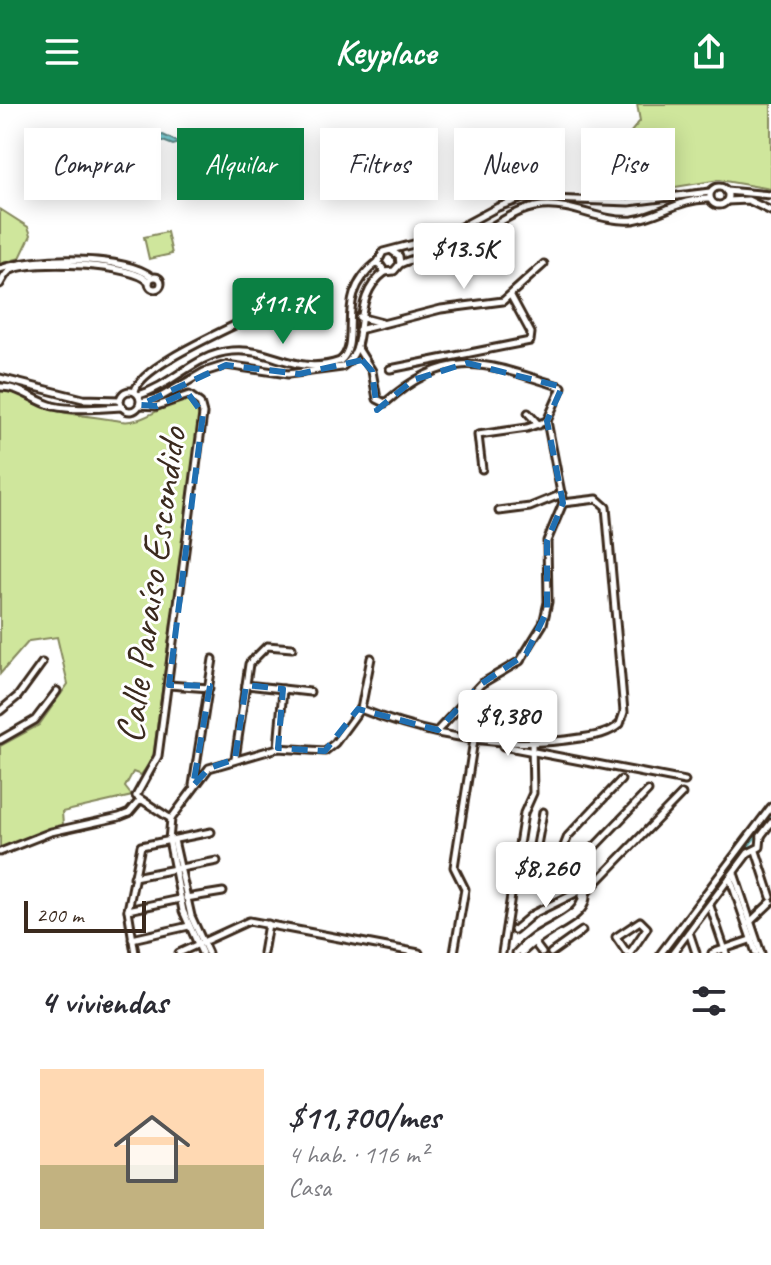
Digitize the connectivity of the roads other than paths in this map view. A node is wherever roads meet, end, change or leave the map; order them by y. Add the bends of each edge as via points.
1 (726, 191) junction
2 (710, 195) junction
3 (771, 195) edge
4 (727, 201) junction
5 (771, 211) edge
6 (392, 251) junction
7 (378, 262) junction
8 (400, 264) junction
9 (544, 264) dead end
10 (0, 269) edge
11 (385, 272) junction
12 (0, 284) edge
13 (511, 296) junction
14 (359, 317) junction
15 (247, 319) dead end
16 (387, 324) junction
17 (359, 330) junction
18 (357, 347) junction
19 (346, 364) junction
20 (369, 365) junction
21 (390, 369) dead end
22 (0, 378) edge
23 (0, 387) edge
24 (138, 398) junction
25 (120, 400) junction
26 (123, 407) junction
27 (528, 413) dead end
28 (547, 421) junction
29 (539, 425) junction
30 (482, 469) dead end
31 (562, 494) junction
32 (563, 503) junction
33 (499, 511) dead end
34 (292, 648) dead end
35 (371, 658) dead end
36 (213, 659) dead end
37 (42, 663) dead end
38 (169, 685) junction
39 (246, 685) junction
40 (209, 688) junction
41 (283, 689) junction
42 (57, 691) dead end
43 (310, 692) dead end
44 (361, 709) junction
45 (0, 711) edge
46 (438, 730) junction
47 (0, 740) edge
48 (474, 740) junction
49 (532, 743) junction
50 (494, 744) junction
51 (278, 748) junction
52 (532, 753) junction
53 (235, 759) junction
54 (621, 780) dead end
55 (685, 781) dead end
56 (193, 786) junction
57 (648, 791) dead end
58 (682, 794) dead end
59 (140, 800) junction
60 (771, 807) edge
61 (543, 812) dead end
62 (171, 819) junction
63 (771, 823) edge
64 (211, 832) dead end
65 (757, 833) junction
66 (171, 838) junction
67 (536, 849) junction
68 (744, 850) junction
69 (756, 851) junction
70 (0, 852) edge
71 (558, 852) junction
72 (217, 861) dead end
73 (534, 862) dead end
74 (563, 863) junction
75 (574, 868) junction
76 (177, 869) junction
77 (732, 875) junction
78 (134, 877) junction
79 (521, 888) dead end
80 (584, 891) junction
81 (223, 892) dead end
82 (183, 899) junction
83 (770, 903) edge
84 (710, 905) junction
85 (128, 910) junction
86 (749, 923) junction
87 (268, 924) junction
88 (189, 926) junction
89 (548, 928) junction
90 (514, 930) dead end
91 (582, 931) dead end
92 (689, 932) junction
93 (753, 938) junction
94 (132, 939) junction
95 (533, 941) junction
96 (200, 942) junction
97 (375, 944) junction
98 (725, 951) edge
99 (135, 953) edge
100 (179, 953) edge
101 (205, 953) edge
102 (263, 953) edge
103 (375, 953) edge
104 (419, 953) edge
105 (454, 953) edge
106 (502, 953) edge
107 (516, 953) edge
108 (522, 953) edge
109 (542, 953) edge
110 (551, 953) edge
111 (628, 953) edge
112 (661, 953) edge
113 (673, 953) edge
114 (696, 953) edge
115 (712, 953) edge
116 (759, 953) edge

1 - 2 street via 718,187
1 - 3 street
1 - 4 street
2 - 4 street via 719,206
2 - 6 street via 611,202 523,198 444,236
2 - 8 street via 618,221 541,206 511,216 454,248
4 - 5 street via 748,200
6 - 7 street via 383,252
6 - 8 street
7 - 11 street
7 - 24 street via 353,295 350,347 340,361 302,366 252,352 220,353
8 - 11 street
9 - 13 street
10 - 12 street via 27,261 69,259 128,265 151,279 128,269 66,263 14,268
11 - 14 street via 371,286
13 - 16 street via 499,303 441,309
13 - 21 street via 532,336 528,343
14 - 16 street
14 - 17 street
15 - 24 street, Calle Paraíso Escondido via 157,365 137,382
16 - 17 street
17 - 18 street
18 - 19 street
18 - 20 street
19 - 20 street via 362,360
19 - 24 street via 288,374 226,365 159,398
20 - 28 street via 375,395 385,403 413,380 467,363 562,387
22 - 25 street via 83,399
23 - 26 street via 62,408
24 - 25 street via 125,392
24 - 26 street via 132,411
24 - 38 street, Calle Paraíso Escondido via 157,406 189,395 199,401 203,414
25 - 26 street
27 - 29 street
28 - 29 street
28 - 31 street
29 - 30 street via 478,435
31 - 32 street
31 - 33 street via 530,507
32 - 46 street via 547,541 548,602 536,636 520,661 481,684
32 - 49 street via 603,501 624,712 618,727 587,737
34 - 39 street via 267,646 259,651 249,664
35 - 44 street
36 - 40 street
37 - 45 street
38 - 40 street
38 - 59 street, Calle Paraíso Escondido via 158,756 136,795
39 - 41 street
39 - 53 street
40 - 56 street
41 - 43 street
41 - 51 street
42 - 47 street via 35,720
44 - 46 street
44 - 51 street via 325,751
46 - 48 street
48 - 50 street
48 - 105 street via 454,867 465,889
49 - 50 street
49 - 52 street
50 - 52 street
51 - 53 street
52 - 55 street
52 - 106 street via 533,793 524,813
53 - 56 street via 209,768
54 - 71 street
56 - 62 street
57 - 75 street
58 - 80 street
59 - 62 street, Calle Paraíso Escondido
59 - 70 street via 119,817 51,832
60 - 65 street
61 - 67 street
62 - 66 street
63 - 65 street
64 - 66 street
65 - 68 street
65 - 69 street via 761,844
66 - 76 street
66 - 78 street via 141,846
67 - 71 street
67 - 73 street
68 - 69 street
68 - 77 street
68 - 112 street
69 - 83 street
71 - 74 street
71 - 74 street via 553,859
72 - 76 street
74 - 75 street
74 - 79 street via 556,872
74 - 80 street
75 - 80 street
76 - 78 street
76 - 82 street
77 - 84 street
77 - 86 street
78 - 85 street
80 - 89 street via 574,912
80 - 90 street via 542,908
81 - 82 street
82 - 85 street
82 - 88 street
82 - 96 street
83 - 86 street
84 - 92 street
84 - 98 street
85 - 94 street
86 - 93 street
87 - 96 street via 244,921
87 - 97 street
87 - 102 street
88 - 94 street
88 - 96 street
89 - 95 street
89 - 107 street
91 - 110 street
92 - 113 street
92 - 114 street
93 - 98 street
93 - 116 street
94 - 99 street
95 - 108 street
95 - 109 street
96 - 100 street
96 - 101 street
97 - 103 street
97 - 104 street
98 - 115 street
111 - 111 street via 616,938 639,921 647,928

